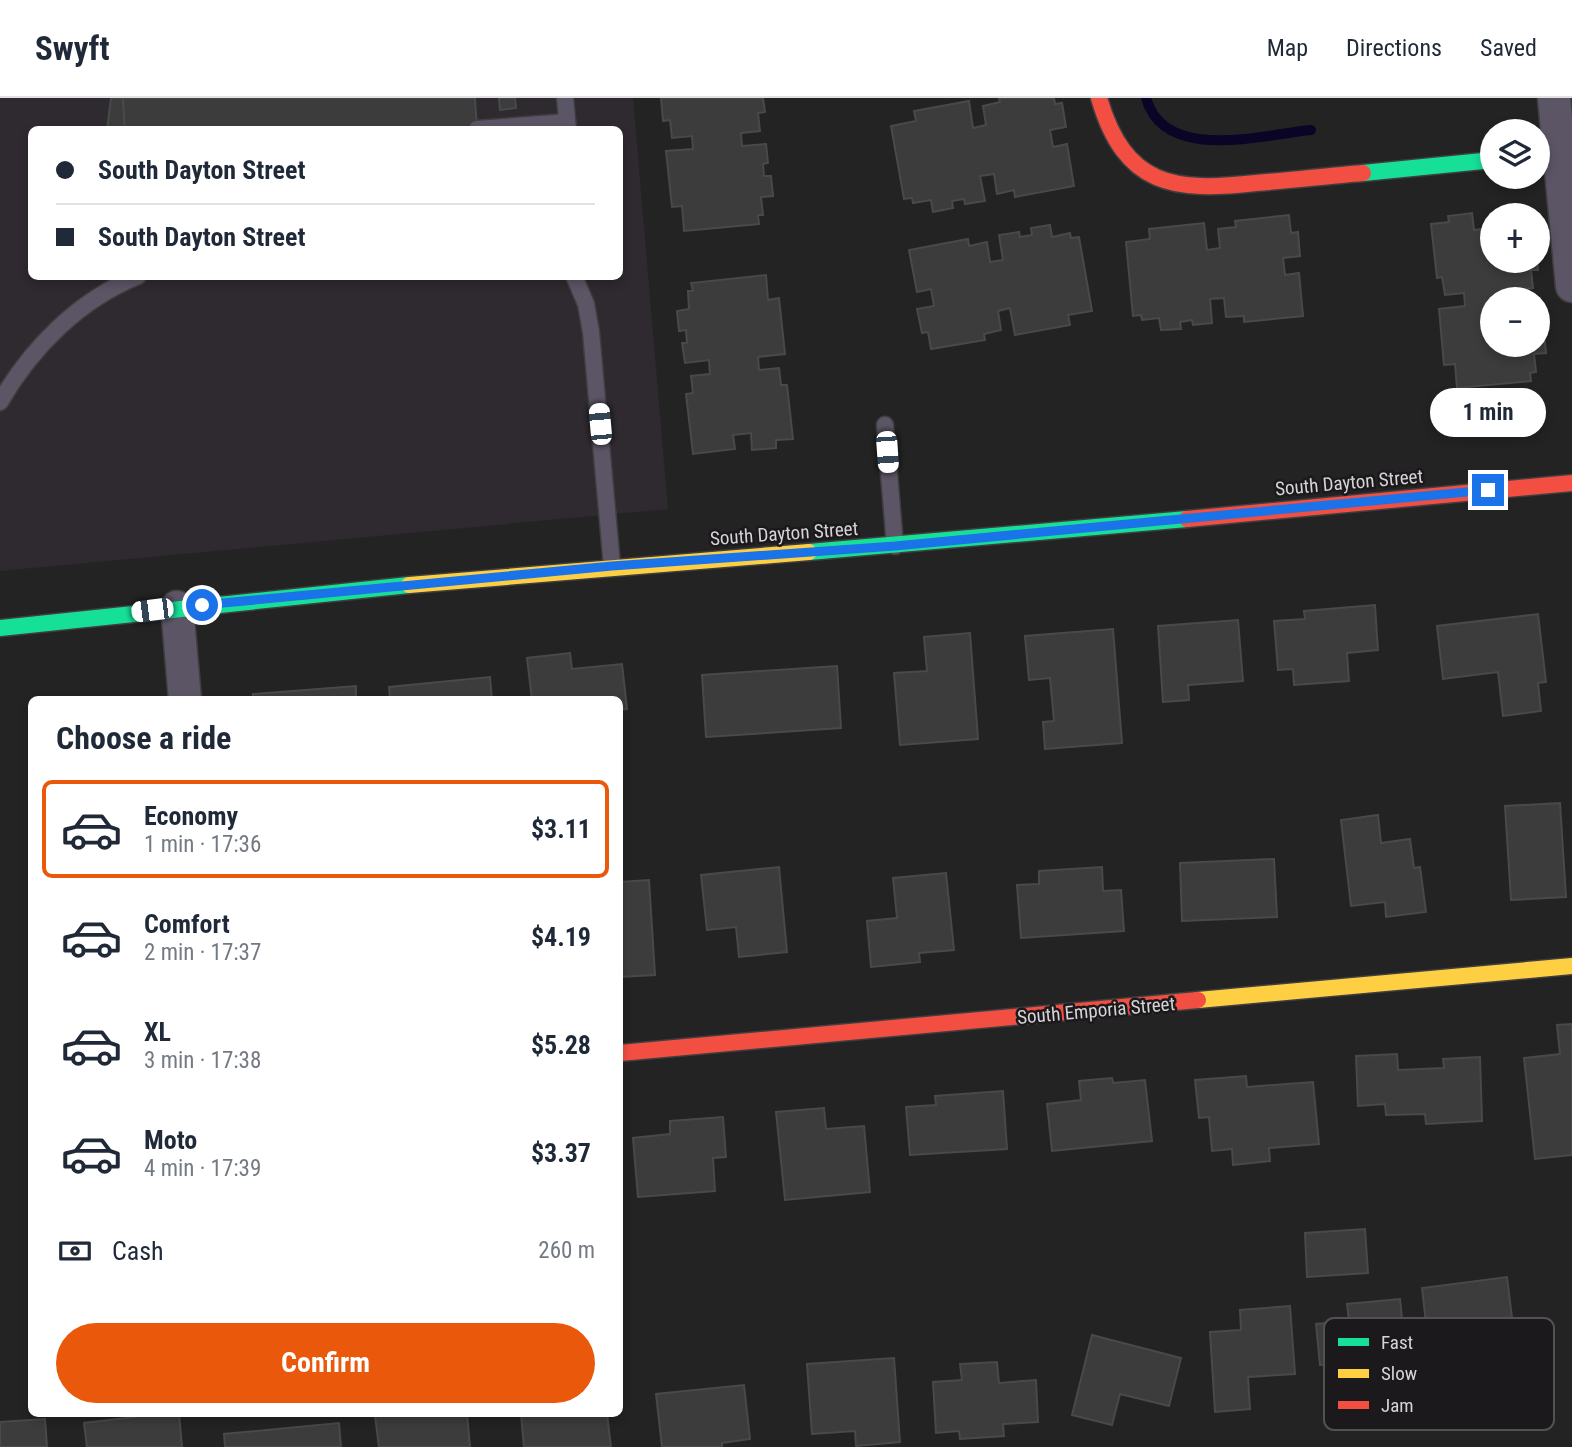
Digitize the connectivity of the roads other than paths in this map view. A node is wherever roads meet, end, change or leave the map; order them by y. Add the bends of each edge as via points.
1 (565, 98) edge
2 (1099, 98) edge
3 (1554, 98) edge
4 (568, 126) edge
5 (1550, 144) edge
6 (1480, 161) edge
7 (1550, 161) edge
8 (131, 280) edge
9 (576, 280) edge
10 (1572, 286) edge
11 (0, 402) edge
12 (885, 425) dead end
13 (1572, 482) edge
14 (895, 546) junction
15 (612, 566) junction
16 (177, 607) junction
17 (0, 628) edge
18 (185, 696) edge
19 (1572, 966) edge
20 (623, 1054) edge

1 - 4 lane
2 - 6 street via 1109,131 1125,156 1150,175 1183,187
3 - 5 street
7 - 10 street
8 - 11 lane via 90,303 46,339
9 - 15 lane via 592,332
12 - 14 lane
13 - 14 street, South Dayton Street
14 - 15 street, South Dayton Street
15 - 16 street, South Dayton Street
16 - 17 street, South Dayton Street
16 - 18 street
19 - 20 street, South Emporia Street

